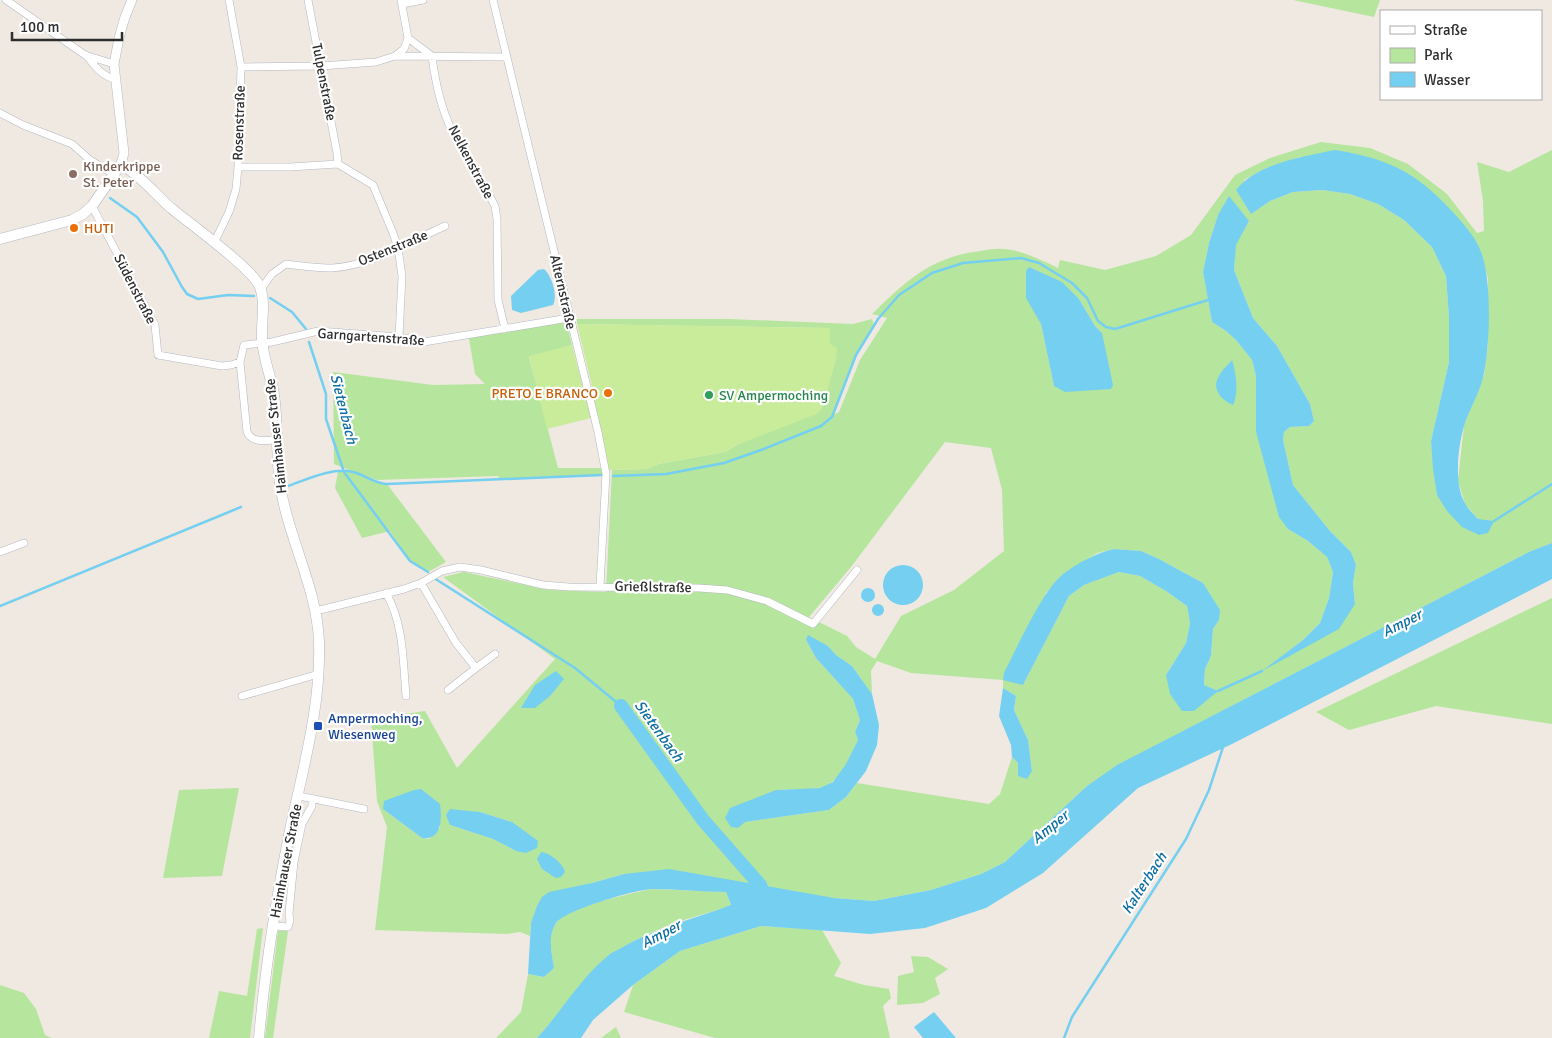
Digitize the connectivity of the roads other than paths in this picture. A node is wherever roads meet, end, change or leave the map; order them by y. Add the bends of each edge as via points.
1 (6, 0) edge
2 (132, 0) edge
3 (229, 0) edge
4 (308, 0) edge
5 (423, 0) edge
6 (493, 0) edge
7 (401, 2) edge
8 (408, 38) junction
9 (85, 55) junction
10 (396, 56) junction
11 (432, 56) junction
12 (507, 57) junction
13 (114, 64) junction
14 (321, 66) junction
15 (241, 67) junction
16 (116, 79) junction
17 (0, 113) edge
18 (121, 164) junction
19 (338, 164) junction
20 (238, 167) junction
21 (115, 175) junction
22 (92, 206) junction
23 (445, 226) dead end
24 (0, 239) edge
25 (214, 243) junction
26 (398, 248) junction
27 (260, 289) junction
28 (569, 318) junction
29 (504, 329) junction
30 (399, 337) junction
31 (262, 342) junction
32 (240, 362) junction
33 (277, 440) junction
34 (24, 543) dead end
35 (0, 552) edge
36 (857, 570) dead end
37 (421, 583) junction
38 (600, 586) junction
39 (386, 593) junction
40 (316, 611) junction
41 (495, 654) dead end
42 (476, 668) junction
43 (319, 676) junction
44 (448, 690) dead end
45 (242, 696) dead end
46 (406, 696) dead end
47 (298, 796) junction
48 (312, 799) junction
49 (364, 808) dead end
50 (274, 926) junction
51 (259, 1038) edge

1 - 9 street
2 - 13 street via 118,38
3 - 15 street, Rosenstraße
4 - 14 street, Tulpenstraße
5 - 7 street
6 - 12 street, Alternstraße
7 - 8 street
8 - 10 street
8 - 11 street
9 - 13 street
9 - 16 street via 108,78
10 - 11 street
10 - 14 street via 376,62
11 - 12 street
11 - 29 street, Nelkenstraße via 434,76 452,131 495,206 498,300
12 - 28 street, Alternstraße
13 - 16 street
14 - 15 street
14 - 19 street, Tulpenstraße
15 - 20 street, Rosenstraße
16 - 18 street via 124,154
17 - 21 street via 72,144
18 - 21 main road
18 - 25 main road via 135,172 169,206
19 - 20 street
19 - 26 street via 373,186
20 - 25 street, Rosenstraße via 229,212
21 - 22 main road
22 - 24 main road via 72,220
22 - 32 street, Südenstraße via 155,324 158,355 222,366
23 - 26 street, Ostenstraße
25 - 27 main road via 256,280
26 - 27 street, Ostenstraße via 370,260 333,268 286,264
26 - 30 street via 402,276
27 - 31 main road, Haimhauser Straße via 263,297
28 - 29 street, Garngartenstraße
28 - 38 street, Alternstraße via 606,474
29 - 30 street, Garngartenstraße via 424,342
30 - 31 street, Garngartenstraße via 318,331
31 - 32 street, Garngartenstraße via 244,345
31 - 33 main road, Haimhauser Straße via 274,396
32 - 33 street via 249,437
33 - 40 main road, Haimhauser Straße via 284,506
34 - 35 street
36 - 38 street, Grießlstraße via 813,624 767,601 738,592
37 - 38 street, Grießlstraße via 442,571 460,567 543,585
37 - 39 street, Grießlstraße
37 - 42 street via 456,643
39 - 40 street, Grießlstraße
39 - 46 street via 398,620
40 - 43 main road, Haimhauser Straße
41 - 42 street
42 - 44 street
43 - 45 street
43 - 47 main road, Haimhauser Straße via 311,738
47 - 48 street, Haimhauser Straße
47 - 50 main road, Haimhauser Straße
48 - 49 street, Haimhauser Straße
48 - 50 street, Haimhauser Straße via 312,806 302,824 294,862 290,921 288,927
50 - 51 main road, Haimhauser Straße

